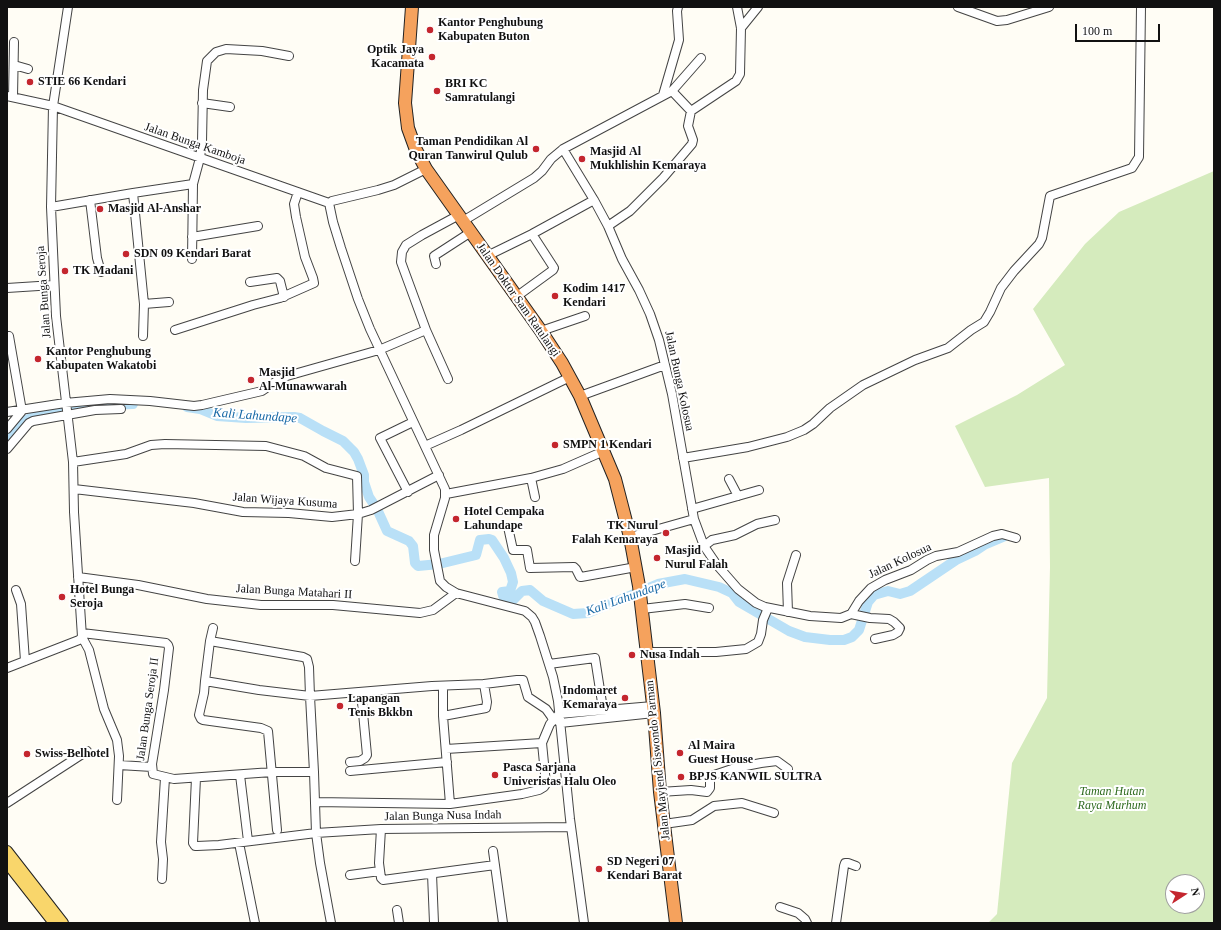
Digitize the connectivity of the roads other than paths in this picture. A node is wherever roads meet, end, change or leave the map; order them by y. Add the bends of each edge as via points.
1 (68, 7) edge
2 (412, 7) edge
3 (678, 7) edge
4 (737, 7) edge
5 (758, 7) edge
6 (958, 7) edge
7 (1049, 7) edge
8 (1141, 7) edge
9 (740, 28) junction
10 (14, 42) dead end
11 (289, 56) dead end
12 (701, 58) dead end
13 (14, 65) junction
14 (28, 69) dead end
15 (672, 91) junction
16 (663, 96) junction
17 (10, 97) edge
18 (202, 103) junction
19 (53, 106) junction
20 (230, 107) dead end
21 (691, 111) junction
22 (563, 150) junction
23 (200, 158) junction
24 (426, 169) junction
25 (193, 184) junction
26 (298, 192) junction
27 (133, 193) junction
28 (90, 200) junction
29 (594, 200) junction
30 (329, 204) junction
31 (50, 207) junction
32 (461, 218) junction
33 (258, 226) dead end
34 (608, 226) junction
35 (471, 232) junction
36 (532, 234) junction
37 (192, 237) junction
38 (487, 256) junction
39 (192, 259) dead end
40 (436, 264) dead end
41 (102, 272) dead end
42 (250, 282) dead end
43 (54, 286) junction
44 (7, 288) edge
45 (284, 296) junction
46 (516, 297) junction
47 (169, 302) dead end
48 (144, 304) junction
49 (585, 316) dead end
50 (175, 330) dead end
51 (426, 330) junction
52 (541, 330) junction
53 (9, 336) dead end
54 (143, 336) dead end
55 (379, 350) junction
56 (665, 365) junction
57 (570, 377) junction
58 (448, 379) dead end
59 (580, 396) junction
60 (65, 404) junction
61 (121, 409) dead end
62 (15, 413) edge
63 (67, 415) junction
64 (413, 422) junction
65 (7, 431) edge
66 (15, 438) junction
67 (425, 446) junction
68 (7, 449) edge
69 (604, 451) junction
70 (683, 458) junction
71 (73, 462) junction
72 (439, 475) junction
73 (531, 478) junction
74 (729, 479) dead end
75 (74, 489) junction
76 (759, 490) dead end
77 (408, 492) junction
78 (446, 494) junction
79 (738, 496) junction
80 (535, 498) dead end
81 (692, 509) junction
82 (358, 514) junction
83 (694, 519) junction
84 (775, 520) dead end
85 (508, 527) dead end
86 (630, 537) junction
87 (1016, 538) dead end
88 (704, 546) junction
89 (796, 555) dead end
90 (355, 561) dead end
91 (636, 567) junction
92 (78, 577) junction
93 (16, 590) dead end
94 (456, 593) junction
95 (641, 597) junction
96 (709, 608) dead end
97 (788, 612) junction
98 (766, 614) junction
99 (855, 615) junction
100 (213, 628) dead end
101 (82, 635) junction
102 (875, 639) dead end
103 (210, 641) junction
104 (647, 652) junction
105 (25, 661) junction
106 (549, 664) junction
107 (7, 668) edge
108 (205, 681) junction
109 (484, 684) junction
110 (443, 687) junction
111 (361, 692) junction
112 (310, 696) junction
113 (653, 709) junction
114 (603, 710) junction
115 (443, 716) junction
116 (557, 719) junction
117 (542, 743) junction
118 (446, 749) junction
119 (87, 751) dead end
120 (350, 762) dead end
121 (447, 762) junction
122 (119, 765) junction
123 (152, 767) junction
124 (788, 769) dead end
125 (272, 772) junction
126 (314, 772) junction
127 (350, 772) dead end
128 (240, 775) junction
129 (165, 778) junction
130 (196, 778) junction
131 (660, 792) junction
132 (117, 800) dead end
133 (315, 802) junction
134 (7, 803) edge
135 (450, 804) junction
136 (774, 813) dead end
137 (664, 824) junction
138 (571, 827) junction
139 (380, 829) junction
140 (277, 830) dead end
141 (316, 833) junction
142 (248, 841) junction
143 (239, 842) junction
144 (7, 851) edge
145 (493, 851) dead end
146 (7, 863) edge
147 (495, 865) junction
148 (856, 866) dead end
149 (380, 871) junction
150 (350, 874) dead end
151 (432, 874) junction
152 (162, 879) dead end
153 (780, 907) dead end
154 (397, 910) dead end
155 (54, 923) edge
156 (63, 923) edge
157 (255, 923) edge
158 (331, 923) edge
159 (398, 923) edge
160 (434, 923) edge
161 (503, 923) edge
162 (584, 923) edge
163 (676, 923) edge
164 (807, 923) edge
165 (836, 923) edge

1 - 19 street, Jalan Bunga Seroja
2 - 24 highway, Jalan Doktor Sam Ratulangi via 406,77 406,119 411,138
3 - 16 street via 679,40
4 - 9 street
5 - 9 street
6 - 7 street via 997,21
8 - 70 street via 1139,157 1132,168 1050,196 1039,244 1004,283 984,322 948,348 915,360 863,385 804,430 748,447
9 - 21 street via 738,78
10 - 13 street
11 - 18 street via 231,48 216,52 206,65
12 - 15 street
13 - 14 street
13 - 17 street
15 - 16 street
15 - 21 street
16 - 22 street
17 - 19 street, Jalan Bunga Kamboja
18 - 20 street
18 - 23 street
19 - 23 street, Jalan Bunga Kamboja
19 - 31 street, Jalan Bunga Seroja
21 - 34 street via 688,126 692,144 630,211
22 - 29 street, Jalan Bunga Kolosua
22 - 32 street via 534,178
23 - 25 street
23 - 26 street, Jalan Bunga Kamboja
24 - 30 street via 378,190 332,201
24 - 32 highway, Jalan Doktor Sam Ratulangi
25 - 27 street
25 - 37 street
26 - 30 street, Jalan Bunga Kamboja
26 - 45 street via 294,204 296,217 305,257 314,282
27 - 28 street
27 - 48 street
28 - 31 street
28 - 41 street
29 - 34 street, Jalan Bunga Kolosua
29 - 36 street
30 - 55 street via 358,299
31 - 43 street, Jalan Bunga Seroja
32 - 35 highway, Jalan Doktor Sam Ratulangi
32 - 51 street via 422,235 406,245 402,252 401,262
33 - 37 street
34 - 56 street, Jalan Bunga Kolosua via 650,314
35 - 38 highway, Jalan Doktor Sam Ratulangi
35 - 40 street via 434,256
36 - 38 street
36 - 46 street via 554,269
37 - 39 street
38 - 46 highway, Jalan Doktor Sam Ratulangi
42 - 45 street via 277,278
43 - 44 street
43 - 60 street, Jalan Bunga Seroja
45 - 50 street
46 - 52 highway, Jalan Doktor Sam Ratulangi
47 - 48 street
48 - 54 street
49 - 52 street
51 - 55 street
51 - 58 street
52 - 57 highway, Jalan Doktor Sam Ratulangi
53 - 62 street
55 - 60 street via 287,376 262,391 202,405 110,399
55 - 64 street
56 - 59 street
56 - 70 street, Jalan Bunga Kolosua
57 - 59 highway, Jalan Doktor Sam Ratulangi
57 - 67 street
59 - 69 highway, Jalan Doktor Sam Ratulangi
60 - 62 street
60 - 63 street, Jalan Bunga Seroja
61 - 63 street
62 - 65 street
63 - 66 street via 31,422
63 - 71 street, Jalan Bunga Seroja
64 - 67 street
64 - 77 street via 380,438
65 - 66 street
66 - 68 street
67 - 72 street
69 - 73 street via 563,469
69 - 86 highway, Jalan Doktor Sam Ratulangi via 615,479
70 - 81 street, Jalan Bunga Kolosua
71 - 75 street, Jalan Bunga Seroja
71 - 82 street via 126,454 158,444 266,446 304,456 326,468 356,475
72 - 77 street, Jalan Wijaya Kusuma
72 - 78 street
73 - 78 street
73 - 80 street
74 - 79 street
75 - 82 street, Jalan Wijaya Kusuma via 194,503 243,512 332,517
75 - 92 street, Jalan Bunga Seroja
76 - 79 street
77 - 82 street, Jalan Wijaya Kusuma via 380,507
78 - 94 street via 434,535 434,550 443,585
79 - 81 street
81 - 83 street, Jalan Bunga Kolosua
82 - 90 street
83 - 86 street
83 - 88 street, Jalan Bunga Kolosua
84 - 88 street via 757,524 735,535 712,540
85 - 91 street via 513,550 527,550 530,568 574,567 581,577
86 - 91 highway, Jalan Doktor Sam Ratulangi
87 - 99 street, Jalan Kolosua via 1002,534 993,536 958,552 936,556 911,570 885,580 871,588 859,602
88 - 98 street, Jalan Bunga Kolosua via 738,589
89 - 97 street via 788,578
91 - 95 highway, Jalan Doktor Sam Ratulangi
92 - 94 street, Jalan Bunga Matahari II via 138,585 207,599 261,605 333,604 420,613 433,610
92 - 101 street, Jalan Bunga Seroja
93 - 105 street via 20,604
94 - 106 street via 529,614 535,622
95 - 96 street
95 - 104 highway, Jalan Mayjend Siswondo Parman
97 - 98 street, Jalan Bunga Kolosua
97 - 99 street, Jalan Bunga Kolosua via 830,618
98 - 104 street via 758,642 746,649 716,652
99 - 102 street via 889,619 900,628 893,635
100 - 103 street
101 - 105 street via 79,640
101 - 122 street via 89,650 104,709 117,740
101 - 123 street, Jalan Bunga Seroja II via 168,645
103 - 108 street
103 - 112 street via 305,657 309,667
104 - 113 highway, Jalan Mayjend Siswondo Parman
105 - 107 street
106 - 114 street via 595,658
106 - 116 street via 553,677
108 - 112 street
108 - 125 street via 199,715 201,719 266,730 269,734
109 - 110 street
109 - 115 street via 486,708
109 - 116 street via 523,680 528,697
110 - 111 street
110 - 115 street
111 - 112 street
111 - 120 street via 367,755 360,762
112 - 126 street
113 - 114 street
113 - 116 street
113 - 131 highway, Jalan Mayjend Siswondo Parman
114 - 116 street
115 - 118 street
116 - 117 street via 548,727
116 - 138 street
117 - 118 street
117 - 135 street via 546,784 543,789
118 - 121 street
119 - 134 street
121 - 127 street
121 - 135 street
122 - 123 street
122 - 132 street
123 - 129 street, Jalan Bunga Seroja II via 153,774
124 - 131 street via 777,761 761,762 711,776 707,792
125 - 126 street
125 - 128 street
125 - 140 street
126 - 133 street
128 - 130 street
128 - 142 street
129 - 130 street
129 - 152 street via 160,842 163,859
130 - 143 street, Jalan Bunga Nusa Indah via 193,844 197,846
131 - 137 highway, Jalan Mayjend Siswondo Parman
133 - 135 street
133 - 141 street
136 - 137 street via 742,803 714,806 692,820
137 - 163 highway, Jalan Mayjend Siswondo Parman
138 - 139 street, Jalan Bunga Nusa Indah
138 - 162 street
139 - 141 street, Jalan Bunga Nusa Indah
139 - 149 street
141 - 142 street, Jalan Bunga Nusa Indah
141 - 158 street
142 - 143 street, Jalan Bunga Nusa Indah
143 - 157 street
144 - 156 main road
145 - 147 street
146 - 155 main road
147 - 151 street
147 - 161 street
148 - 165 street via 845,863
149 - 150 street
149 - 151 street via 383,880
151 - 160 street
153 - 164 street via 798,913
154 - 159 street

